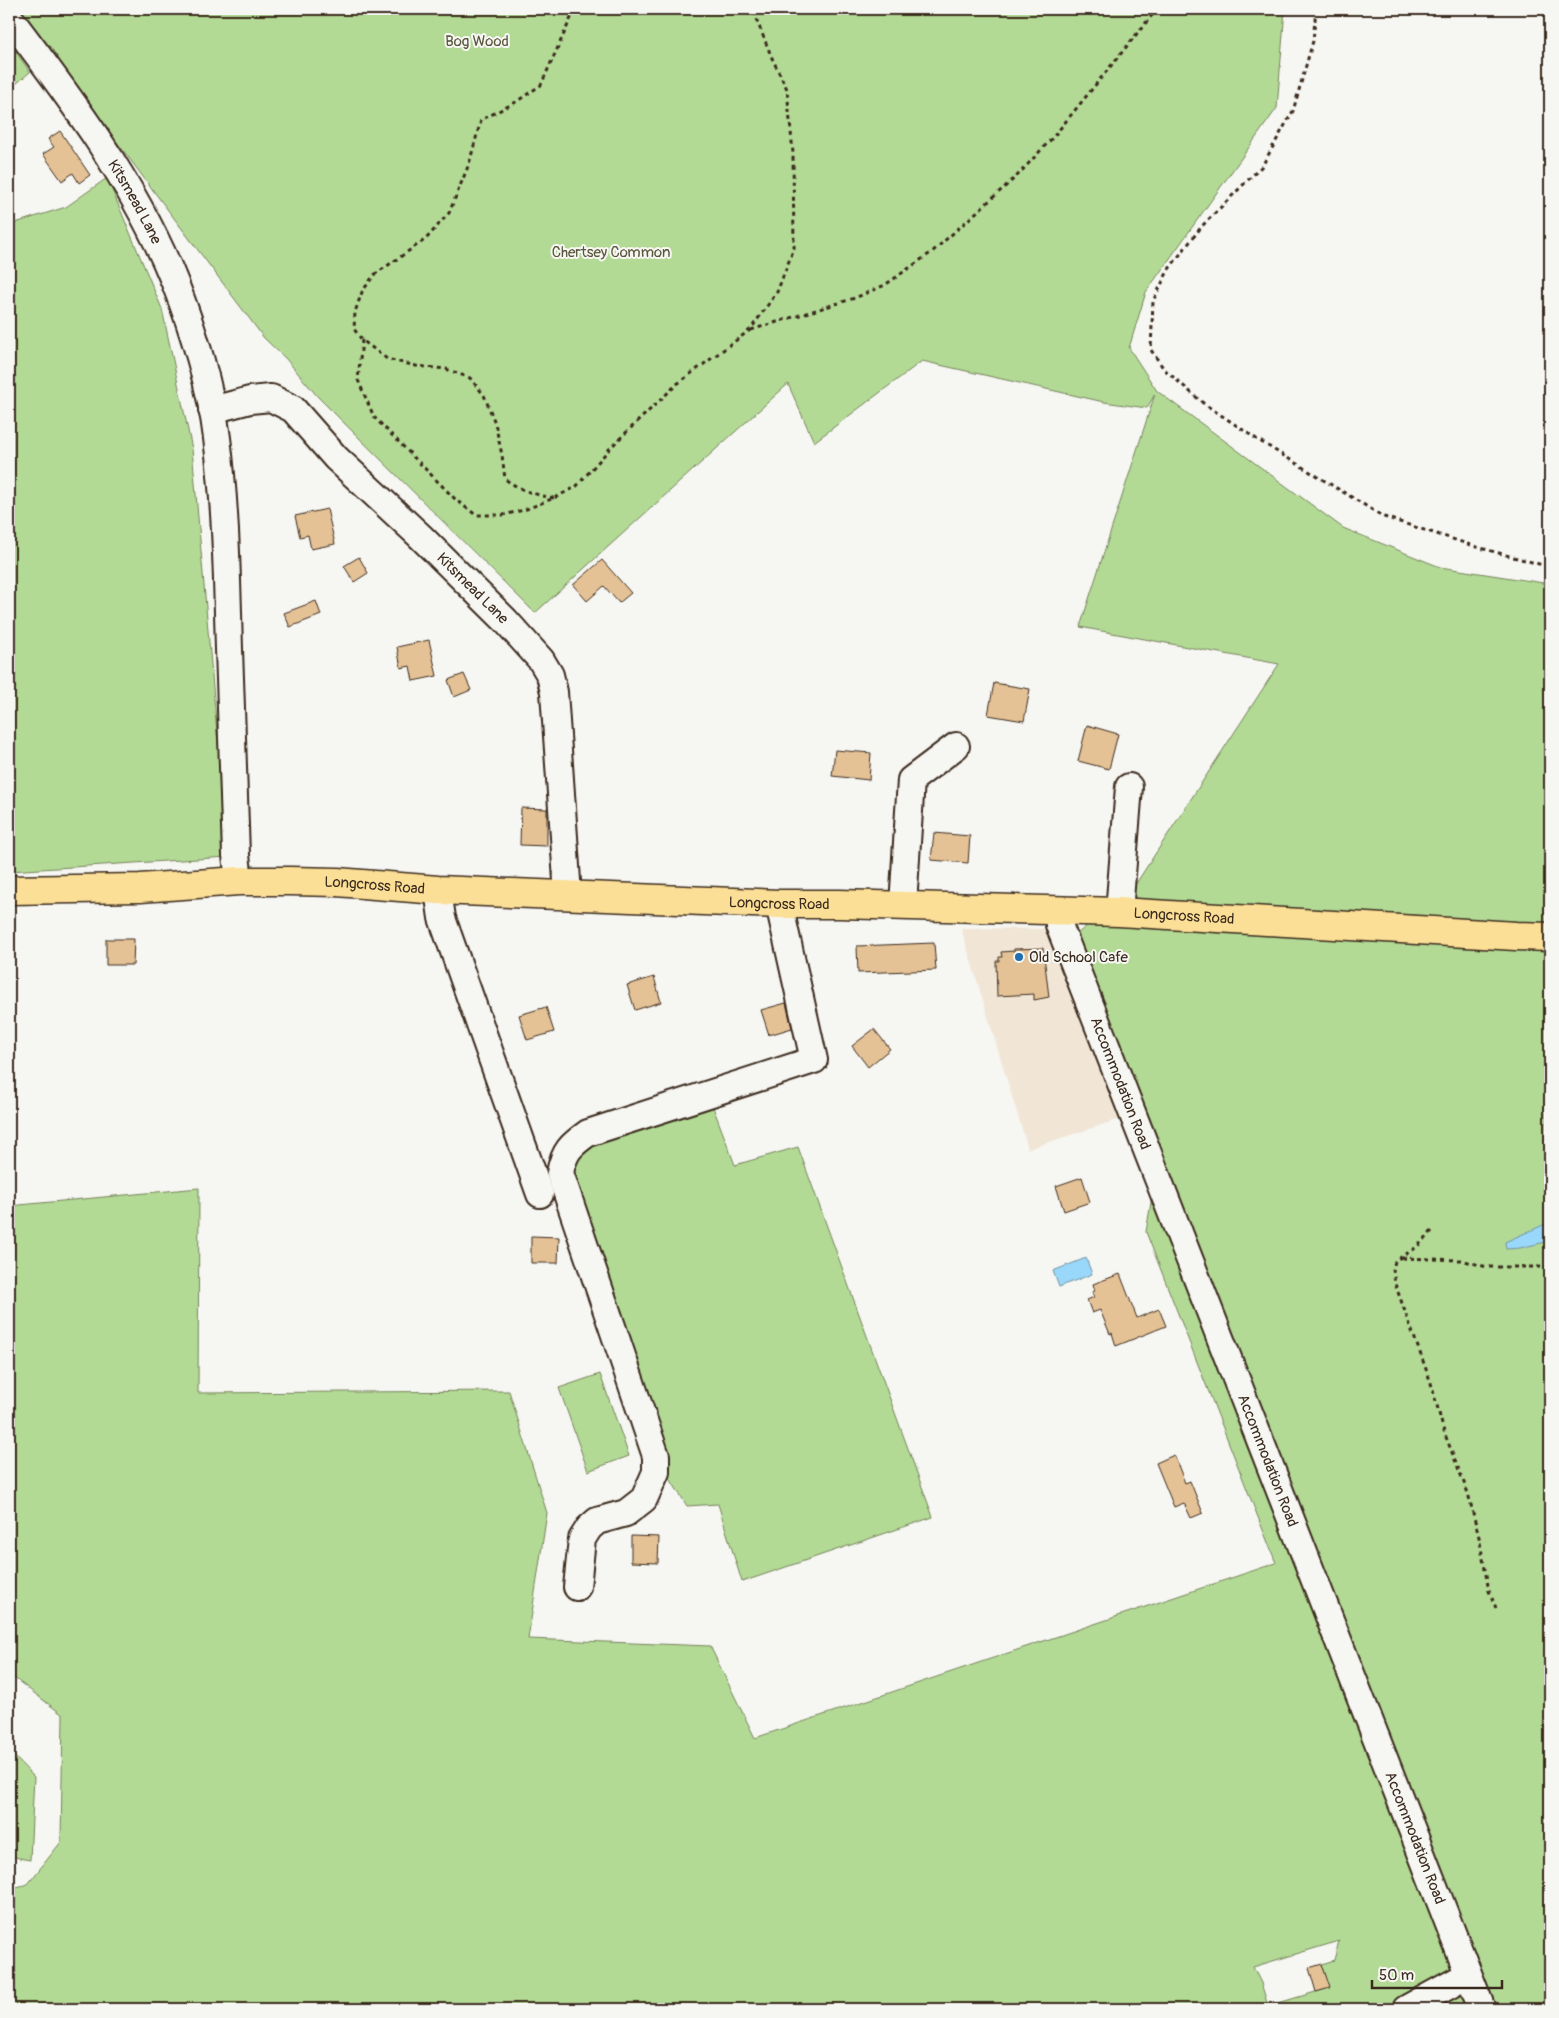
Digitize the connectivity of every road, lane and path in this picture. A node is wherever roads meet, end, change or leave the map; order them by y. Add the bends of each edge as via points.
1 (575, 9) edge
2 (756, 9) edge
3 (1156, 9) edge
4 (1316, 9) edge
5 (9, 17) edge
6 (750, 330) junction
7 (362, 340) junction
8 (212, 410) junction
9 (554, 498) junction
10 (1550, 567) edge
11 (956, 746) dead end
12 (1129, 787) dead end
13 (239, 881) junction
14 (9, 890) edge
15 (438, 890) junction
16 (568, 895) junction
17 (779, 904) junction
18 (903, 905) junction
19 (1057, 910) junction
20 (1119, 912) junction
21 (1550, 937) edge
22 (540, 1194) dead end
23 (1432, 1231) dead end
24 (1401, 1258) junction
25 (1550, 1267) edge
26 (577, 1587) dead end
27 (1496, 1608) dead end
28 (1468, 1975) junction
29 (1406, 2009) edge
30 (1482, 2009) edge

1 - 7 path via 541,85 481,120 469,164 449,213 426,238 374,275 362,292 355,312 354,329
2 - 6 path via 755,16 787,90 793,153 794,248 777,292
3 - 6 path via 1054,136 1017,176 932,252 886,285
4 - 10 path via 1313,40 1293,111 1262,166 1202,226 1169,269 1153,301 1151,350 1164,369 1203,403 1384,517
5 - 8 street, Kitsmead Lane via 78,109 145,217 175,284
6 - 9 path via 677,384 612,446 576,487
7 - 9 path via 387,359 416,366 446,368 470,378 484,396 494,423 505,479 523,490
7 - 9 path via 358,380 374,418 457,501 476,515 503,515
8 - 13 street, Kitsmead Lane via 223,498
8 - 16 street, Kitsmead Lane via 271,398 293,409 336,458 420,536 541,660 550,675 554,692
11 - 18 street via 911,780
12 - 20 street
13 - 14 main road, Longcross Road via 140,888
13 - 15 main road, Longcross Road via 337,882
15 - 16 main road, Longcross Road
15 - 22 street via 442,918
16 - 17 main road, Longcross Road
17 - 18 main road, Longcross Road
17 - 26 street via 814,1060 588,1133 572,1144 563,1158 560,1173 656,1456 656,1472 644,1499 626,1514 597,1521 582,1539
18 - 19 main road, Longcross Road
19 - 20 main road, Longcross Road
19 - 28 street, Accommodation Road via 1059,925
20 - 21 main road, Longcross Road
23 - 24 path
24 - 25 path via 1461,1260 1487,1267
24 - 27 path via 1395,1261 1393,1269 1395,1284 1431,1383 1444,1432 1468,1493 1489,1590
28 - 29 street
28 - 30 street, Accommodation Road

